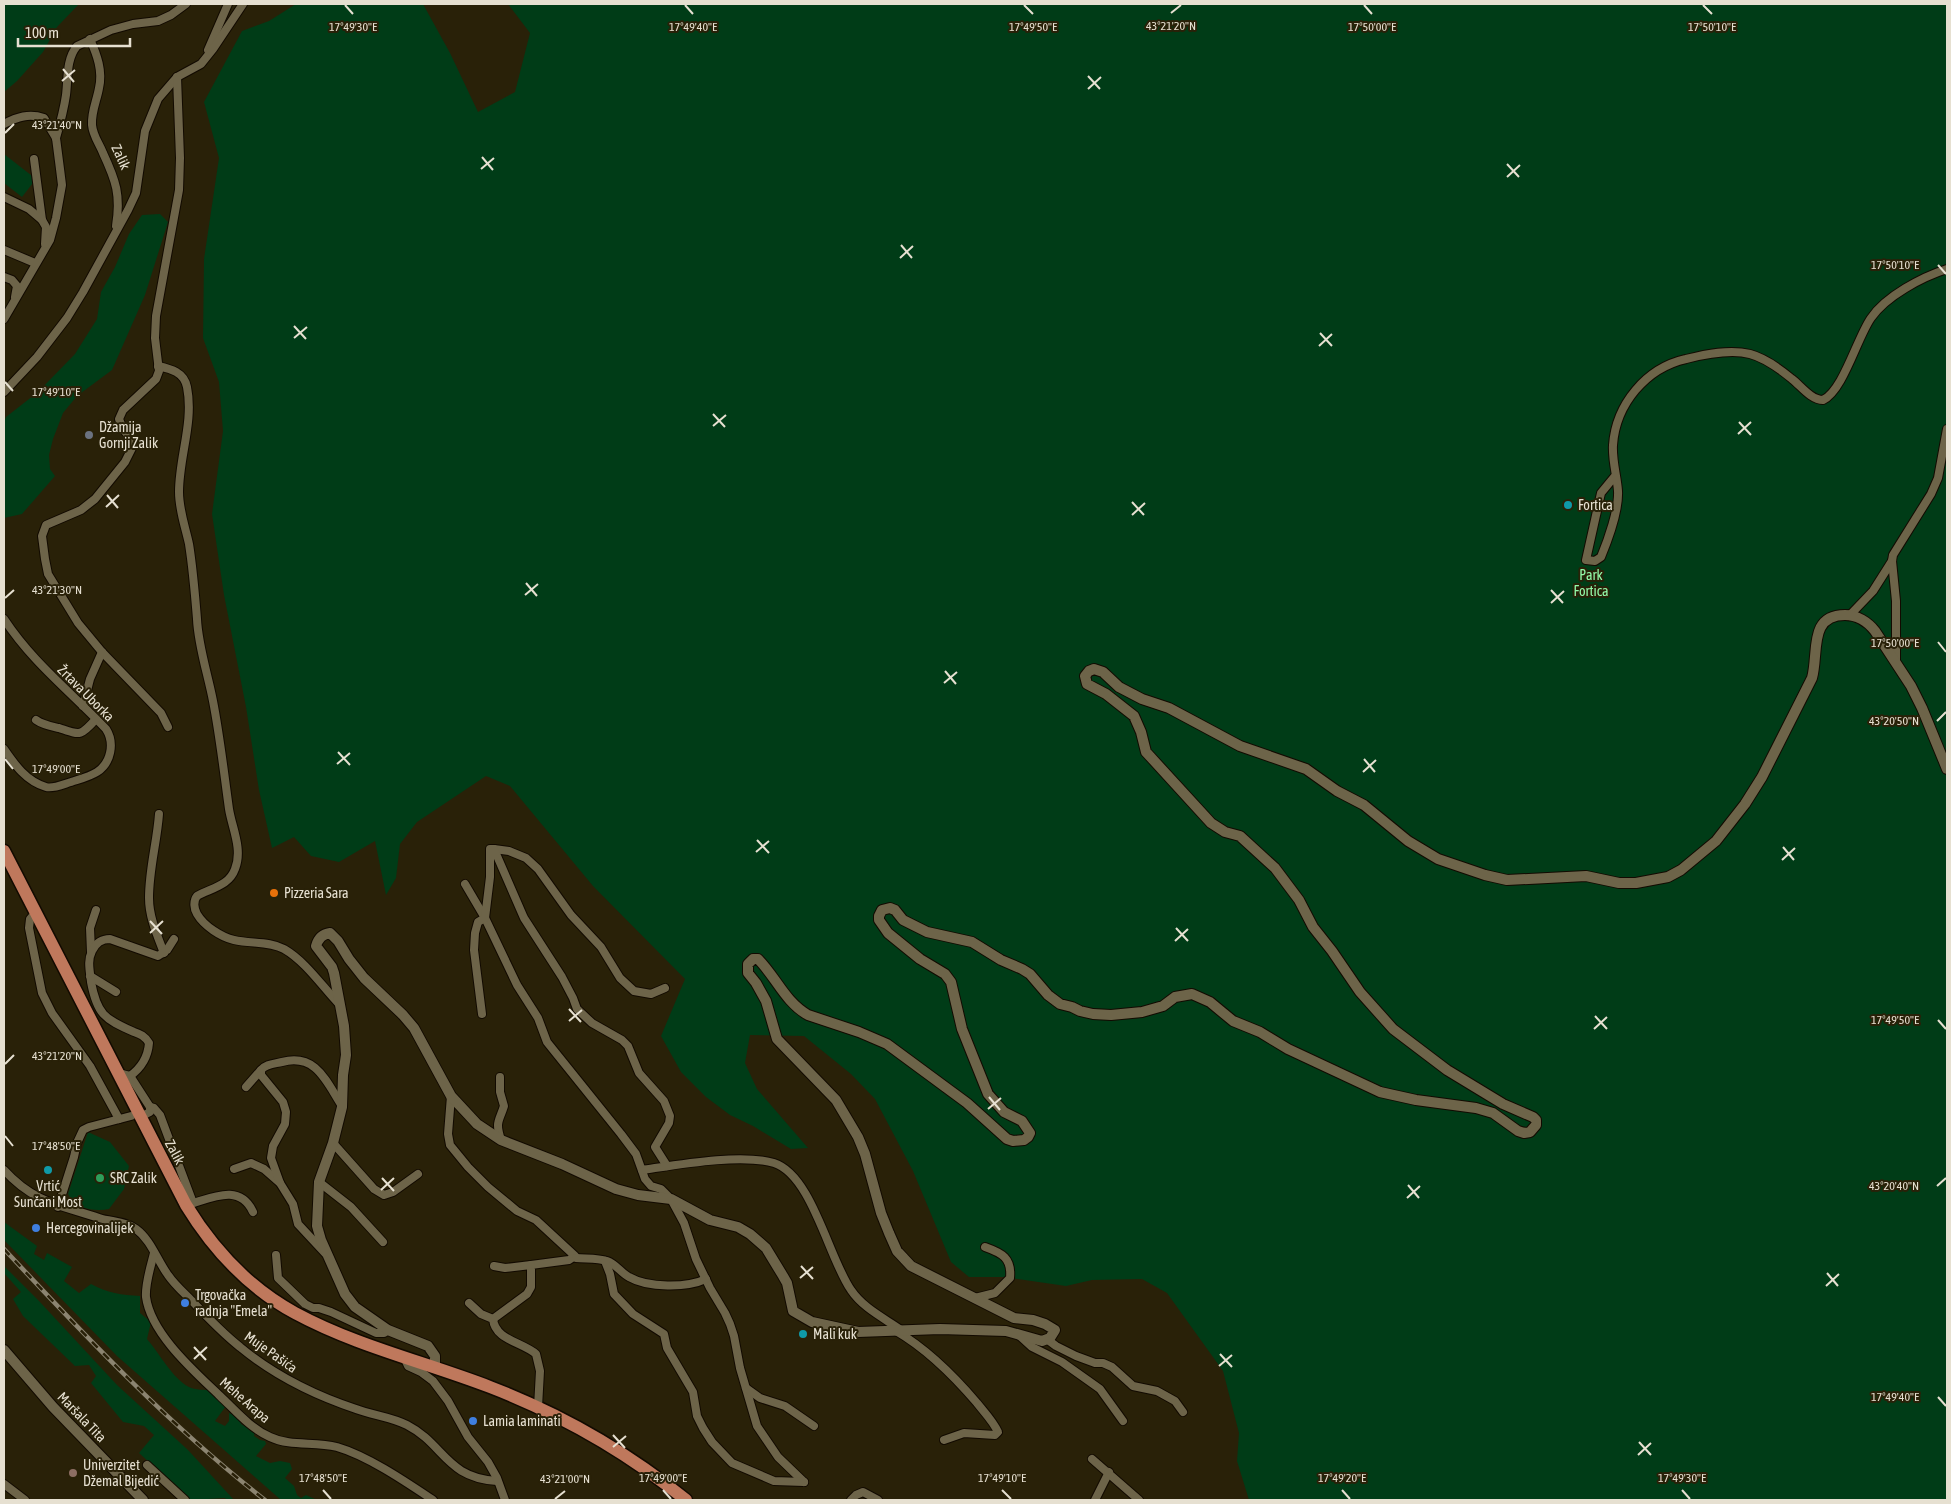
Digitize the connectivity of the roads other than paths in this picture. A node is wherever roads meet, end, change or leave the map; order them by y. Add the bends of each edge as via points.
1 (186, 4) edge
2 (228, 4) edge
3 (243, 4) edge
4 (90, 40) junction
5 (201, 64) junction
6 (177, 77) junction
7 (4, 124) edge
8 (56, 138) junction
9 (34, 159) dead end
10 (4, 197) edge
11 (42, 220) junction
12 (115, 230) junction
13 (4, 250) edge
14 (42, 253) junction
15 (35, 263) junction
16 (1947, 269) edge
17 (4, 277) edge
18 (13, 304) junction
19 (4, 319) edge
20 (158, 366) junction
21 (4, 392) edge
22 (1947, 429) edge
23 (1615, 476) junction
24 (1892, 561) junction
25 (1850, 615) junction
26 (4, 620) edge
27 (102, 652) junction
28 (1896, 662) junction
29 (82, 706) junction
30 (96, 719) junction
31 (36, 720) dead end
32 (168, 727) dead end
33 (4, 749) edge
34 (1947, 769) edge
35 (159, 814) dead end
36 (494, 848) junction
37 (4, 852) edge
38 (465, 884) dead end
39 (33, 907) junction
40 (96, 910) dead end
41 (485, 918) junction
42 (174, 939) dead end
43 (164, 953) junction
44 (91, 954) junction
45 (90, 976) junction
46 (665, 988) dead end
47 (116, 992) dead end
48 (339, 1004) junction
49 (482, 1014) dead end
50 (261, 1070) junction
51 (124, 1074) junction
52 (500, 1077) dead end
53 (246, 1087) dead end
54 (451, 1096) junction
55 (342, 1107) junction
56 (131, 1116) dead end
57 (119, 1119) junction
58 (501, 1140) junction
59 (333, 1144) junction
60 (667, 1166) junction
61 (234, 1169) dead end
62 (4, 1170) edge
63 (642, 1170) junction
64 (418, 1174) dead end
65 (319, 1182) junction
66 (280, 1184) junction
67 (671, 1198) junction
68 (190, 1204) junction
69 (58, 1207) junction
70 (253, 1212) dead end
71 (383, 1242) dead end
72 (985, 1247) dead end
73 (154, 1253) junction
74 (276, 1255) dead end
75 (328, 1256) junction
76 (576, 1258) junction
77 (605, 1261) junction
78 (531, 1265) junction
79 (494, 1266) dead end
80 (706, 1279) junction
81 (973, 1298) junction
82 (469, 1304) dead end
83 (493, 1319) junction
84 (388, 1330) junction
85 (898, 1330) junction
86 (1017, 1333) junction
87 (1048, 1340) junction
88 (4, 1350) edge
89 (403, 1356) junction
90 (429, 1365) junction
91 (746, 1388) junction
92 (538, 1407) junction
93 (1183, 1412) dead end
94 (1123, 1422) dead end
95 (814, 1426) dead end
96 (944, 1440) dead end
97 (1092, 1459) dead end
98 (147, 1465) dead end
99 (1109, 1472) junction
100 (497, 1481) junction
101 (4, 1484) edge
102 (25, 1500) edge
103 (143, 1500) edge
104 (185, 1500) edge
105 (433, 1500) edge
106 (505, 1500) edge
107 (686, 1500) edge
108 (851, 1500) edge
109 (878, 1500) edge
110 (1095, 1500) edge
111 (1139, 1500) edge

1 - 4 street via 158,21 132,24
2 - 5 street
3 - 5 street, Zalik
4 - 8 street via 73,50
4 - 12 street, Zalik via 100,75 92,124 94,137 117,185 119,206
5 - 6 street, Zalik
6 - 12 street, Zalik via 158,99 152,112 145,131 136,193
6 - 20 street via 178,190 156,316
7 - 8 street via 27,115 38,116 44,118
8 - 14 street via 62,185 53,231
9 - 11 street
10 - 11 street via 29,209
11 - 14 street via 46,227 46,242
12 - 21 street, Zalik via 67,318
13 - 15 street
14 - 15 street
15 - 18 street
16 - 23 street via 1924,278 1879,308 1834,391 1822,400 1811,396 1777,367 1751,354 1725,352 1676,361 1662,367 1641,384 1618,420 1613,447
17 - 18 street via 17,286
18 - 19 street
20 - 27 street via 156,378 123,410 119,420 132,446 125,462 95,499 81,510 50,521 42,536 48,574 78,623
20 - 48 street via 178,372 187,386 187,431 179,506 189,543 198,631 220,735 238,849 238,861 230,878 197,896 194,900 196,912 208,927 234,940 285,949
22 - 24 street via 1938,478
23 - 23 street via 1617,502 1605,547 1601,557 1595,561 1586,560 1601,494
24 - 25 street via 1873,591
24 - 28 street
25 - 28 street via 1870,625
25 - 81 street via 1836,616 1822,624 1817,640 1816,665 1807,690 1762,777 1716,841 1668,877 1636,884 1586,876 1507,880 1438,859 1408,841 1364,805 1337,792 1306,770 1240,746 1169,708 1118,687 1103,672 1089,671 1085,676 1087,684 1134,716 1146,752 1211,823 1240,836 1275,868 1360,992 1393,1029 1447,1070 1503,1104 1533,1117 1536,1125 1524,1133 1493,1113 1476,1108 1380,1092 1233,1021 1210,1002 1192,994 1175,997 1163,1006 1142,1012 1111,1015 1080,1011 1060,1004 1030,974 972,942 927,932 903,920 895,910 886,908 878,916 881,925 951,982 962,1029 988,1094 1004,1112 1022,1120 1030,1133 1024,1140 1013,1141 967,1102 887,1044 799,1010 783,994 767,968 758,959 753,959 748,964 748,973 766,1001 777,1039 836,1100 858,1137 881,1213 897,1251 911,1266
26 - 29 street, Žrtava Uborka via 26,650
27 - 29 street
27 - 32 street via 161,713
28 - 34 street via 1922,708
29 - 30 street, Žrtava Uborka
30 - 31 street via 84,731 75,734
30 - 33 street, Žrtava Uborka via 110,736 109,758 99,771 58,786 48,788 24,775
35 - 43 street via 149,899 151,916
36 - 41 street via 489,854
36 - 46 street via 526,858 538,869 571,915 601,948 620,978 634,991 651,994
36 - 60 street via 524,918 562,977 577,1009 592,1023 628,1046 640,1073 664,1101 670,1116 669,1123 655,1147
37 - 39 main road, Zalik
38 - 41 street
39 - 51 main road, Zalik
39 - 57 street via 29,928 42,993 52,1013 90,1066
40 - 44 street via 90,928
41 - 49 street via 478,922 474,940
41 - 63 street via 517,985 538,1018 547,1042 636,1154
42 - 43 street
43 - 44 street via 158,956 104,939 97,943
44 - 45 street
45 - 47 street
45 - 51 street via 94,1000 101,1013 114,1024 143,1036 149,1043 136,1072
48 - 54 street via 332,967 316,946 320,938 330,933 364,978 414,1028
48 - 55 street via 346,1041
50 - 53 street
50 - 55 street via 264,1066 294,1058 309,1062
50 - 66 street via 261,1075 283,1102 286,1112 285,1124 273,1146 271,1158
51 - 68 main road, Zalik
51 - 68 street via 148,1110 154,1108 160,1115
52 - 58 street via 504,1106 498,1117
54 - 58 street via 470,1118
54 - 76 street via 450,1145 488,1187 517,1211 536,1220
55 - 59 street
56 - 57 street
57 - 69 street via 83,1130
58 - 67 street via 616,1189
59 - 64 street via 374,1189 384,1195
59 - 65 street
60 - 63 street
60 - 85 street via 748,1160 774,1163 788,1171 802,1189 850,1289 863,1304
61 - 66 street via 251,1163 264,1169
62 - 69 street, Muje Pašića via 25,1190
63 - 67 street via 651,1186 661,1189
65 - 71 street via 351,1207
65 - 75 street via 317,1226
66 - 75 street via 293,1204 298,1224
67 - 80 street
67 - 85 street via 710,1220 738,1227 766,1248 783,1276 793,1310 801,1316 858,1332
68 - 70 street via 238,1195 246,1199
68 - 89 main road, Zalik via 199,1226 230,1262 280,1304 335,1332
69 - 73 street, Muje Pašića via 135,1228
72 - 81 street via 1002,1253 1011,1268 1010,1278 995,1293
73 - 100 street, Muje Pašića via 168,1276 208,1319 273,1372 324,1398 406,1424 464,1473 477,1479
73 - 105 street, Mehe Arapa via 146,1297 160,1331 183,1360 252,1426 271,1437 294,1444 317,1443 355,1455
74 - 84 street via 278,1278 305,1304 376,1333
75 - 84 street via 345,1294 355,1307
76 - 77 street
76 - 78 street
77 - 80 street via 628,1277 653,1284 696,1284
77 - 91 street via 614,1294 633,1314 664,1334 667,1348 693,1392 697,1416 712,1442 732,1463 774,1480 804,1482 763,1438
78 - 79 street
78 - 83 street via 531,1287 527,1294
80 - 91 street via 726,1313
81 - 87 street via 1014,1318 1033,1320 1051,1327 1055,1330
82 - 83 street
83 - 92 street via 500,1335 536,1354 540,1371
84 - 90 street via 421,1342
85 - 86 street
85 - 96 street via 963,1387 998,1432 995,1435 964,1433
86 - 87 street
86 - 94 street via 1032,1347 1062,1362 1100,1389
87 - 93 street via 1076,1356 1112,1367 1133,1386 1175,1401
88 - 103 street, Maršala Tita via 53,1407
89 - 90 main road, Zalik
89 - 100 street via 408,1366 421,1372 441,1390
90 - 92 main road, Zalik
91 - 95 street via 760,1398 785,1406
92 - 107 main road, Zalik via 616,1450
97 - 99 street
98 - 104 street
99 - 110 street
99 - 111 street
100 - 106 street
101 - 102 street
108 - 109 street via 863,1492

